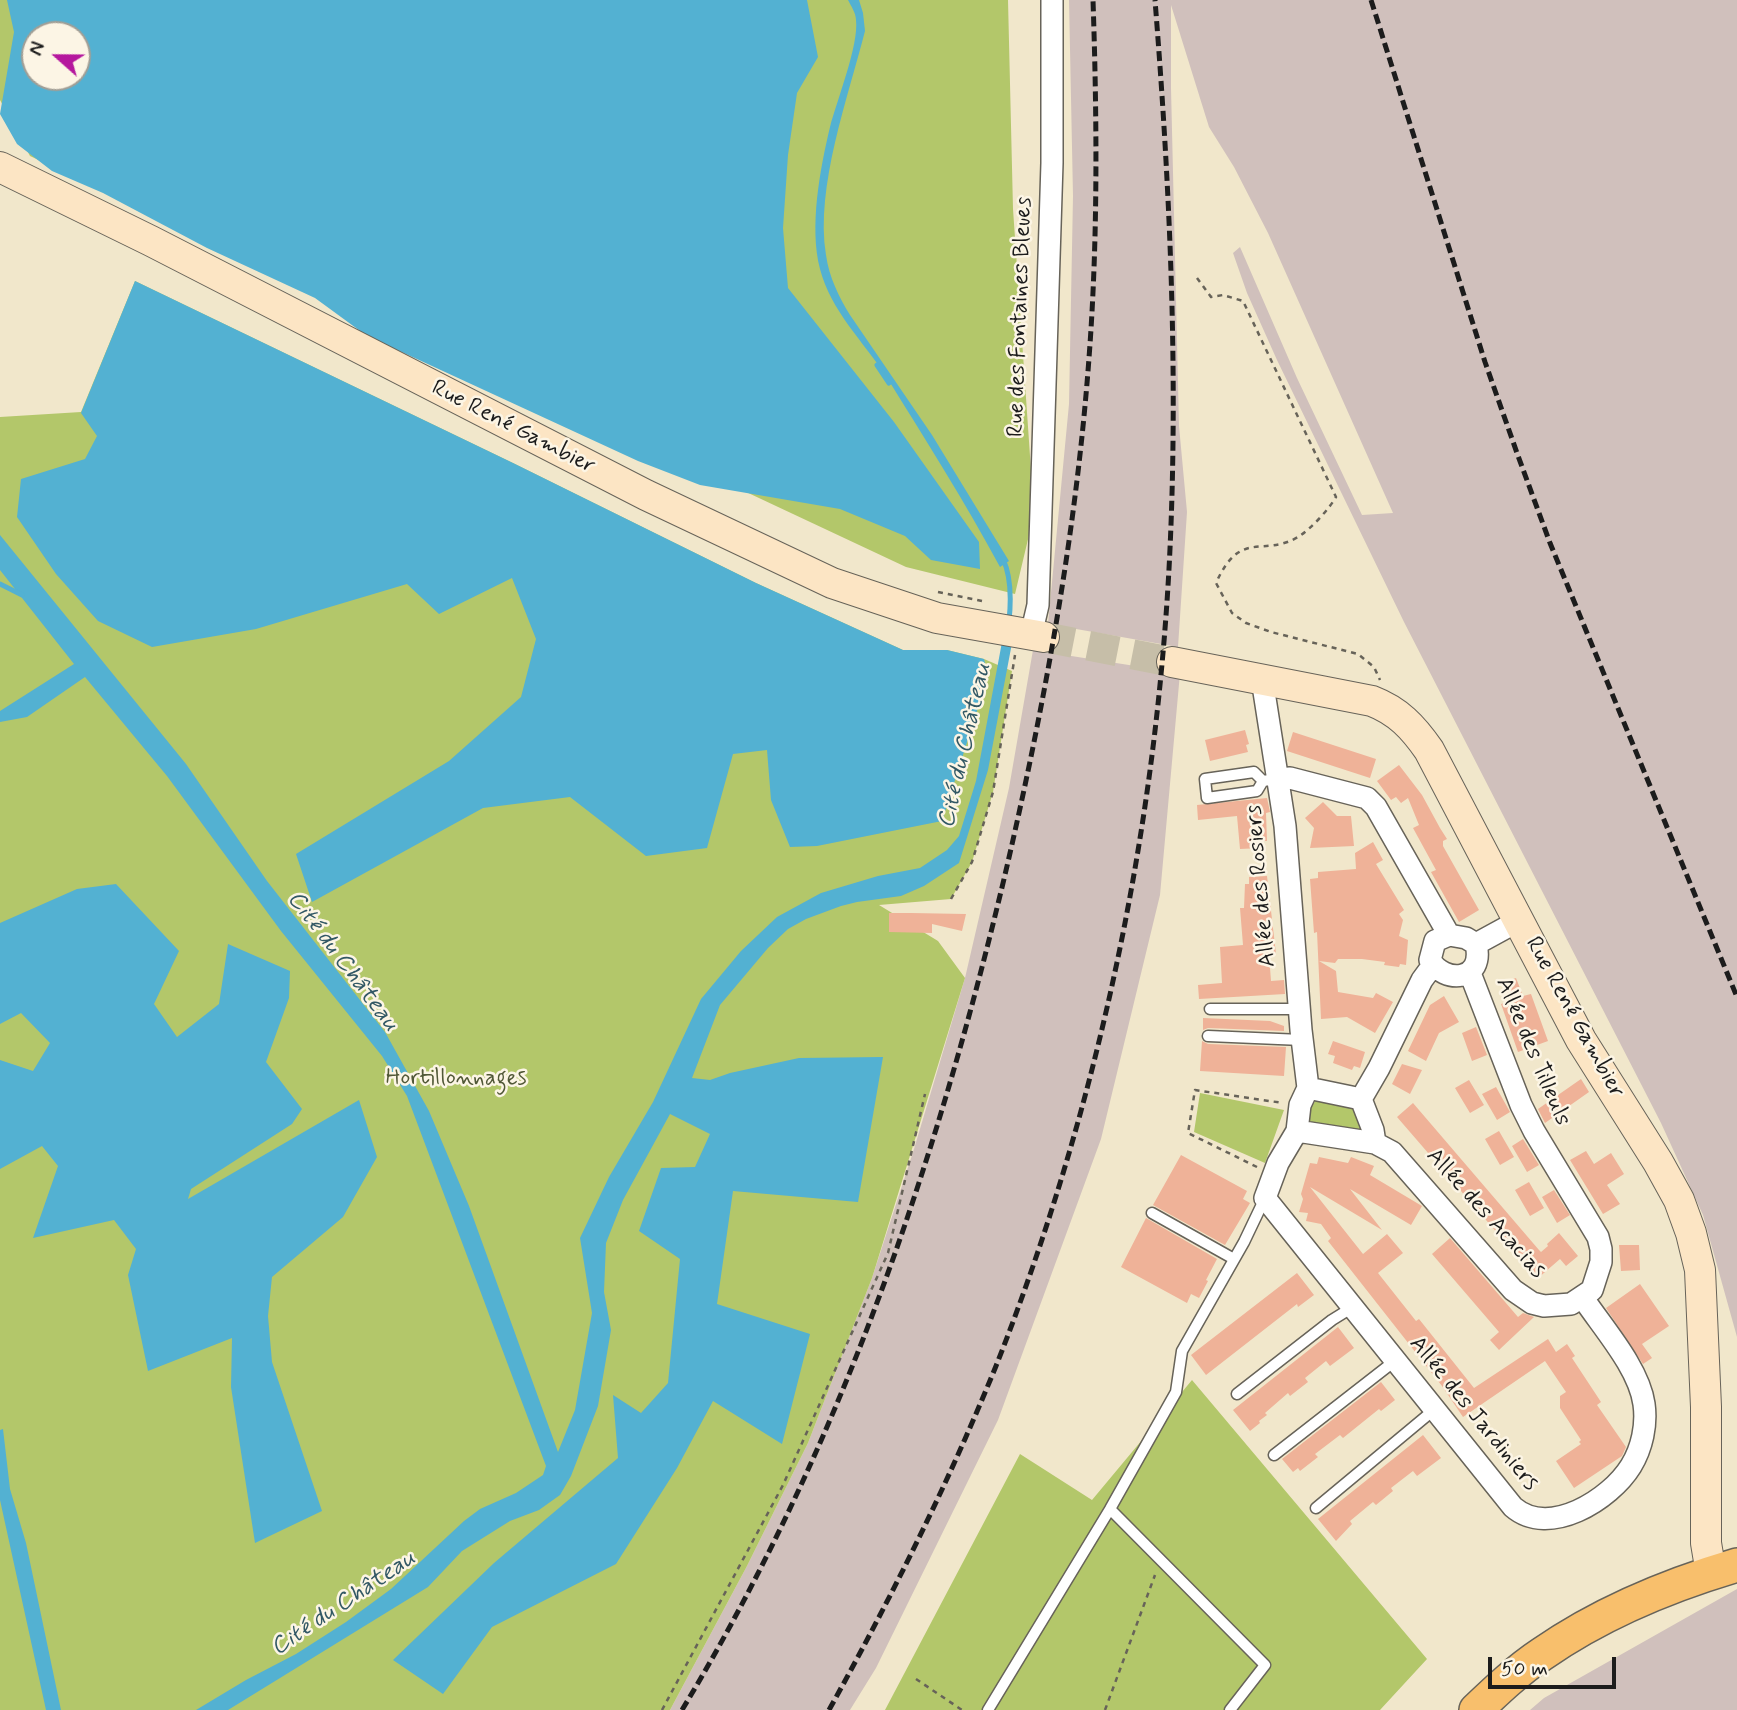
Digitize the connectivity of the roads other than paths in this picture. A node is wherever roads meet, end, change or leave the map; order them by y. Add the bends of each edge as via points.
1 (1052, 0) edge
2 (0, 167) edge
3 (1032, 635) joint
4 (1172, 662) tunnel mouth
5 (1262, 679) junction
6 (1270, 780) junction
7 (1520, 920) junction
8 (1449, 935) junction
9 (1476, 944) junction
10 (1433, 965) junction
11 (1470, 973) junction
12 (1210, 1009) dead end
13 (1299, 1009) junction
14 (1208, 1036) dead end
15 (1302, 1040) junction
16 (1304, 1097) junction
17 (1361, 1099) junction
18 (1297, 1131) junction
19 (1384, 1147) junction
20 (1265, 1198) junction
21 (1152, 1213) dead end
22 (1234, 1259) junction
23 (1583, 1298) junction
24 (1353, 1307) junction
25 (1396, 1360) junction
26 (1237, 1394) dead end
27 (1435, 1409) junction
28 (1274, 1455) dead end
29 (1317, 1508) dead end
30 (1110, 1509) junction
31 (1724, 1569) edge
32 (988, 1710) edge
33 (1230, 1710) edge
34 (1476, 1710) edge

1 - 3 street, Rue des Fontaines Bleues via 1052,163 1038,604
2 - 3 street, Rue René Gambier via 771,556 832,583 937,618
4 - 5 street, Rue René Gambier
5 - 6 street, Allée des Rosiers
5 - 7 street, Rue René Gambier via 1372,701 1391,708 1413,727
6 - 6 lane via 1257,792 1207,797 1205,779 1254,772
6 - 8 street via 1290,778 1367,798
6 - 13 street, Allée des Rosiers via 1285,826
7 - 9 street
7 - 31 street, Rue René Gambier via 1581,1040 1674,1190 1691,1233 1700,1270 1706,1543
8 - 9 street
8 - 10 street via 1435,941
9 - 11 street via 1479,956
10 - 11 street via 1459,976
10 - 17 street
11 - 23 street, Allée des Tilleuls via 1521,1105 1598,1237 1601,1262 1592,1290
12 - 13 lane
13 - 15 street, Allée des Rosiers
14 - 15 lane
15 - 16 street, Allée des Rosiers
16 - 17 street
16 - 18 street, Allée des Rosiers
17 - 19 street
18 - 19 street
18 - 20 street
19 - 23 street, Allée des Acacias via 1522,1297 1544,1306 1572,1304
20 - 22 lane
20 - 24 street, Allée des Jardiniers
21 - 22 lane
22 - 30 lane via 1182,1351 1176,1392
23 - 27 street, Allée des Jardiniers via 1634,1374 1644,1406 1636,1456 1606,1493 1563,1516 1536,1518 1520,1513
24 - 25 street, Allée des Jardiniers
24 - 26 lane
25 - 27 street, Allée des Jardiniers
25 - 28 lane
27 - 29 lane
30 - 32 lane
30 - 33 lane via 1265,1665
31 - 34 main road via 1626,1606 1568,1637 1518,1672

